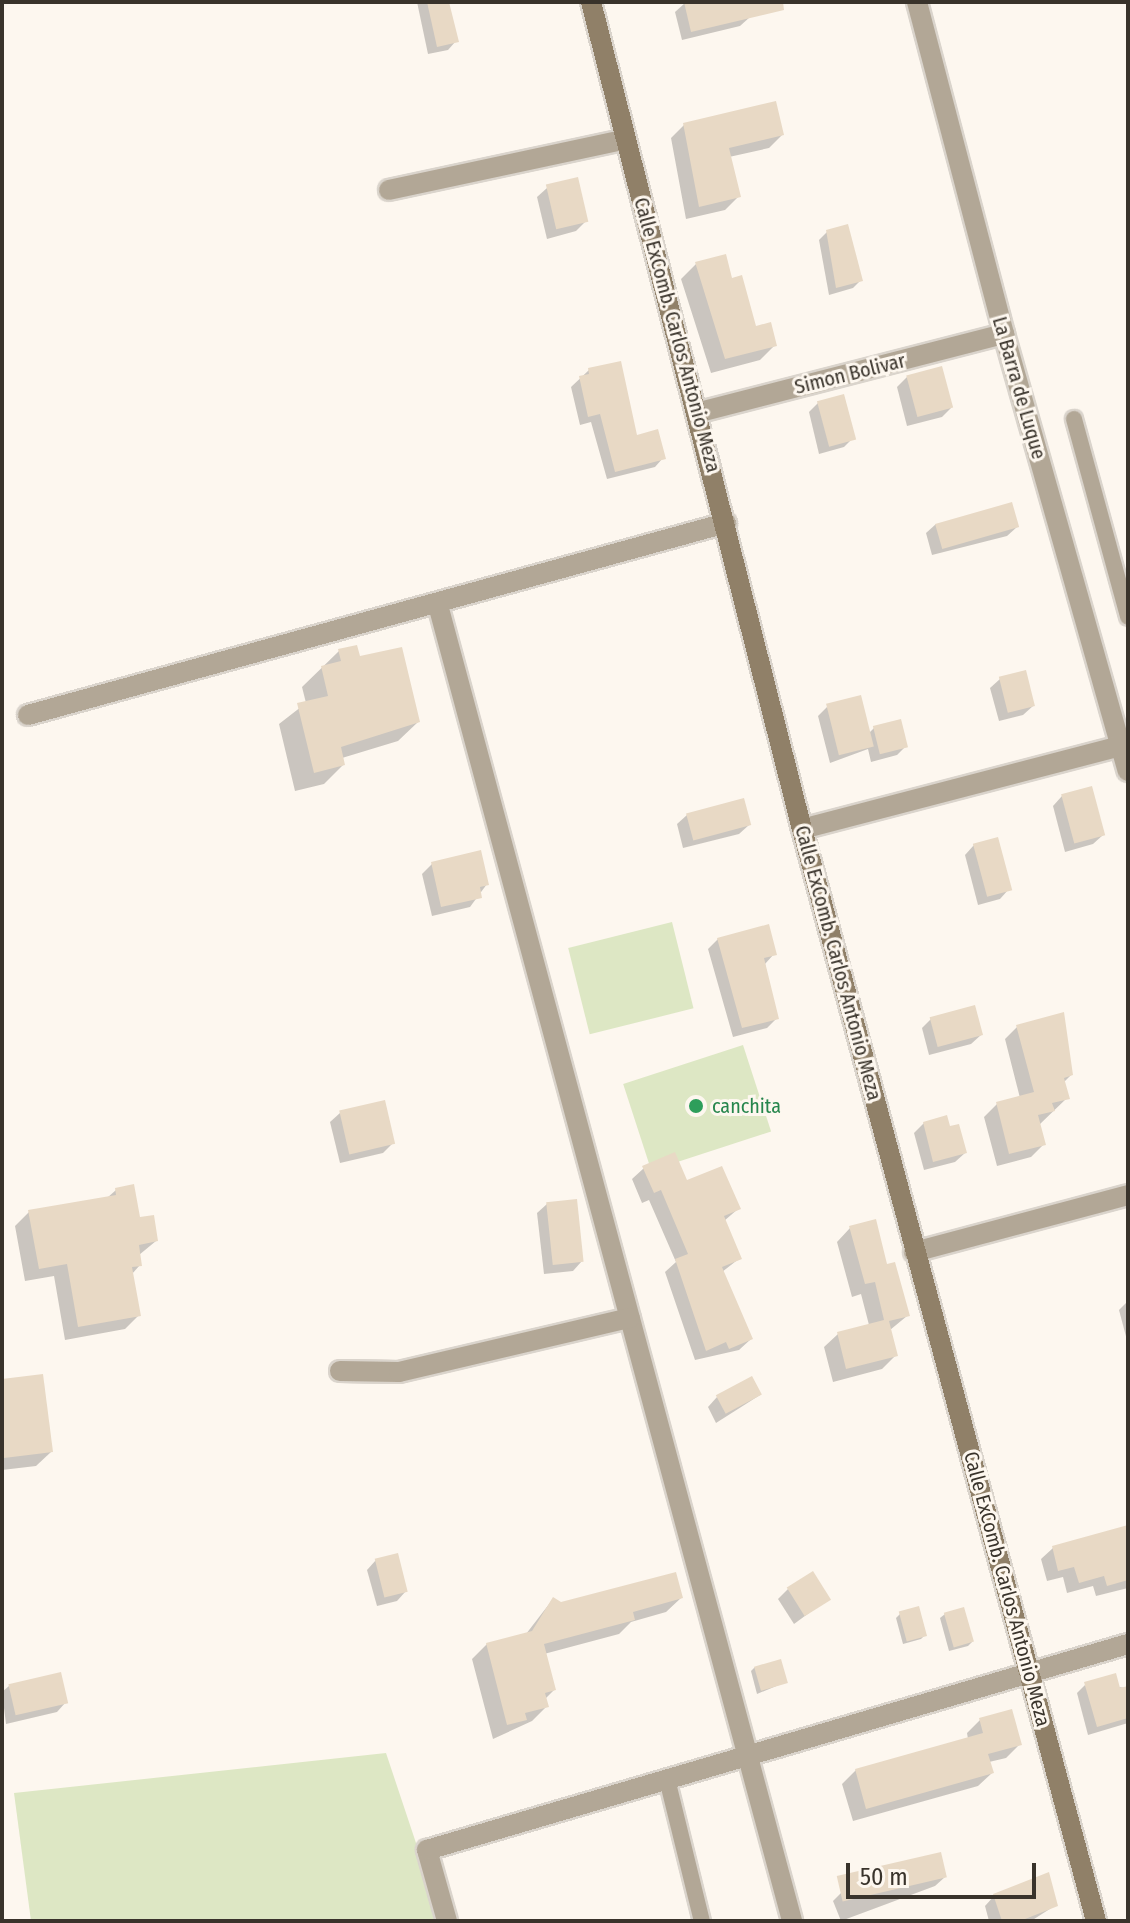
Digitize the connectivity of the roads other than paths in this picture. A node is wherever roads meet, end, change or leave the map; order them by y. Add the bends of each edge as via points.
1 (591, 2) edge
2 (917, 2) edge
3 (626, 139) junction
4 (389, 190) dead end
5 (1004, 334) junction
6 (696, 413) junction
7 (1074, 419) dead end
8 (726, 523) junction
9 (438, 605) junction
10 (1128, 617) edge
11 (28, 715) dead end
12 (1124, 745) edge
13 (1128, 771) edge
14 (802, 829) junction
15 (1128, 1195) edge
16 (914, 1252) junction
17 (630, 1318) junction
18 (340, 1371) dead end
19 (1128, 1644) edge
20 (1030, 1670) junction
21 (749, 1754) junction
22 (667, 1779) junction
23 (447, 1921) edge
24 (702, 1921) edge
25 (792, 1921) edge
26 (1096, 1921) edge

1 - 3 street, Calle ExComb. Carlos Antonio Meza
2 - 5 street, La Barra de Luque
3 - 4 street
3 - 6 street, Calle ExComb. Carlos Antonio Meza
5 - 6 street, Simon Bolivar
5 - 12 street, La Barra de Luque
6 - 8 street, Calle ExComb. Carlos Antonio Meza
7 - 10 lane
8 - 9 street
8 - 14 street, Calle ExComb. Carlos Antonio Meza
9 - 11 street
9 - 17 street
12 - 13 street, La Barra de Luque
12 - 14 street
14 - 16 street, Calle ExComb. Carlos Antonio Meza
15 - 16 street
16 - 20 street, Calle ExComb. Carlos Antonio Meza
17 - 18 street via 399,1372
17 - 21 street
19 - 20 street
20 - 21 street
20 - 26 street, Calle ExComb. Carlos Antonio Meza
21 - 22 street
21 - 25 street
22 - 23 street via 427,1850
22 - 24 lane

